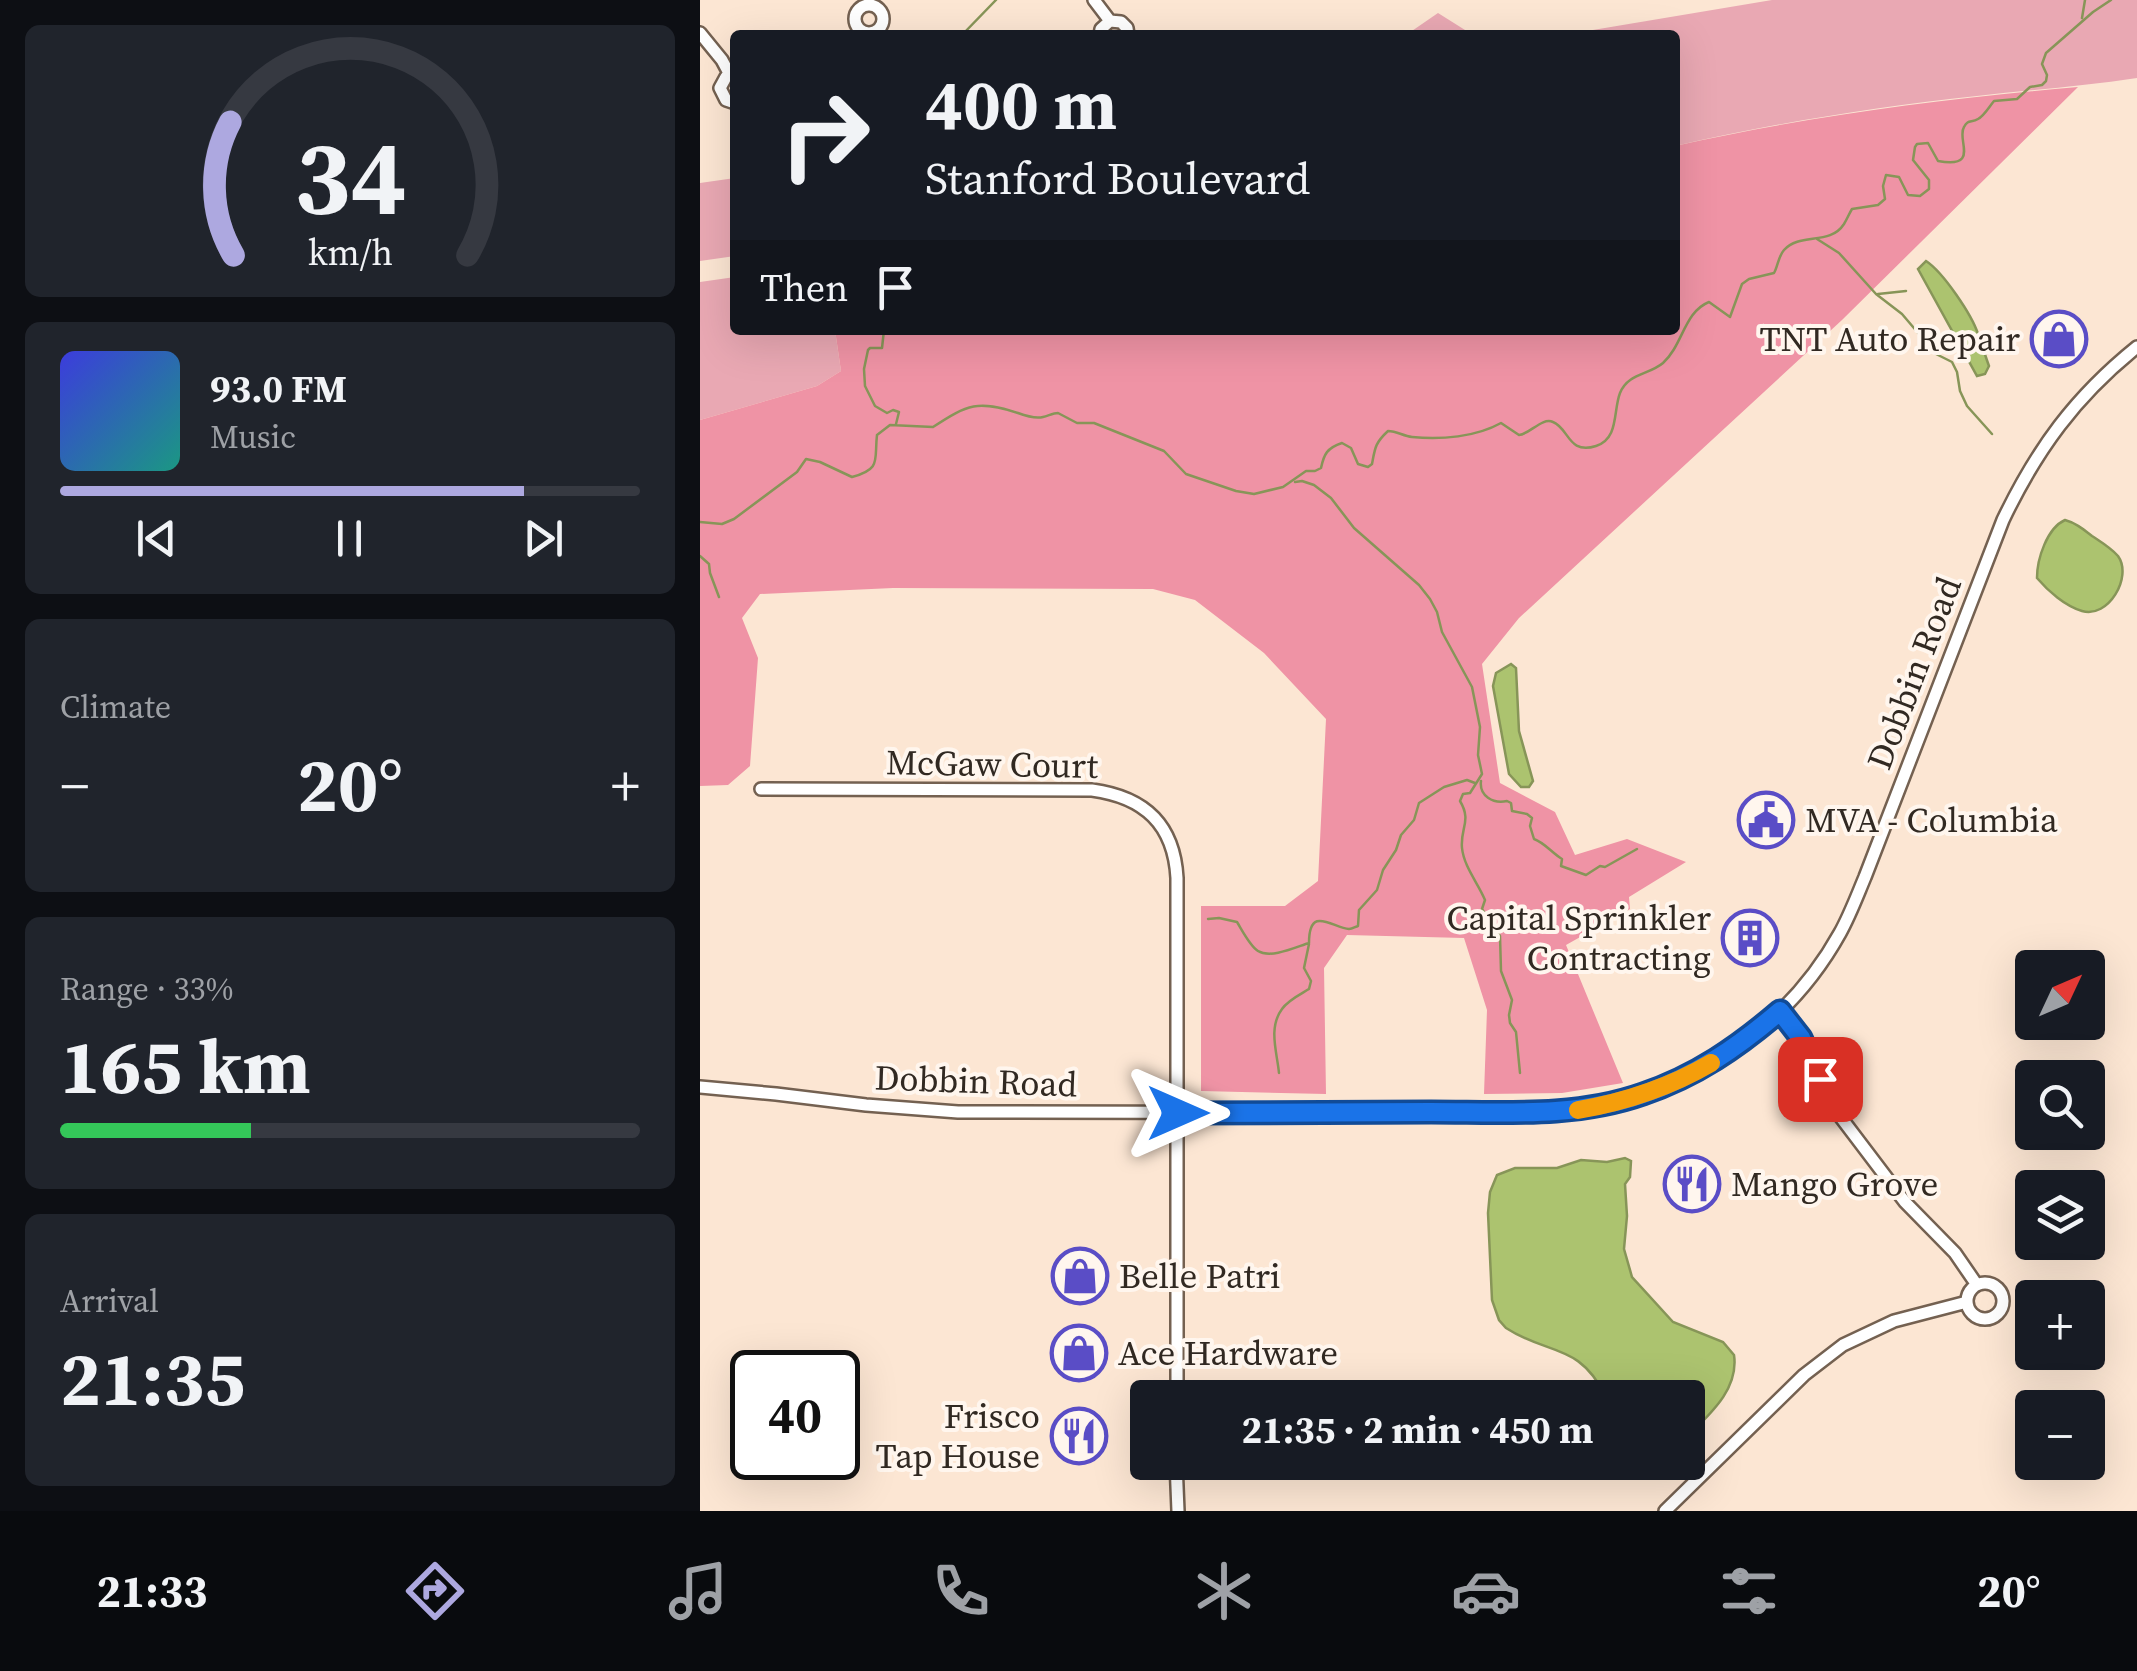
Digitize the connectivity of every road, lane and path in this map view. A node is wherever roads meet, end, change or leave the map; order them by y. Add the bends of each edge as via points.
1 (1094, 0) edge
2 (1110, 20) junction
3 (1102, 30) edge
4 (1127, 30) edge
5 (700, 34) edge
6 (730, 71) edge
7 (730, 77) edge
8 (730, 101) edge
9 (2137, 347) edge
10 (761, 789) dead end
11 (1780, 1011) junction
12 (700, 1087) edge
13 (1178, 1113) junction
14 (1977, 1285) junction
15 (1967, 1302) junction
16 (1176, 1380) edge
17 (1176, 1480) edge
18 (1175, 1508) edge
19 (1665, 1511) edge

1 - 2 street
2 - 3 street
2 - 4 street
5 - 6 street
7 - 8 street via 720,93
9 - 11 street, Dobbin Road via 2065,416 2028,472 2003,520 1840,934
10 - 13 street, McGaw Court via 1092,790 1145,808 1176,858
11 - 13 street, Dobbin Road via 1701,1069 1642,1095 1582,1109
11 - 14 street via 1801,1038 1836,1112
12 - 13 street, Dobbin Road via 942,1111
13 - 16 street, McGaw Court
14 - 15 street
14 - 15 street via 1997,1287 2003,1308 1985,1320
15 - 19 street via 1894,1321 1843,1346 1804,1375
17 - 18 street

